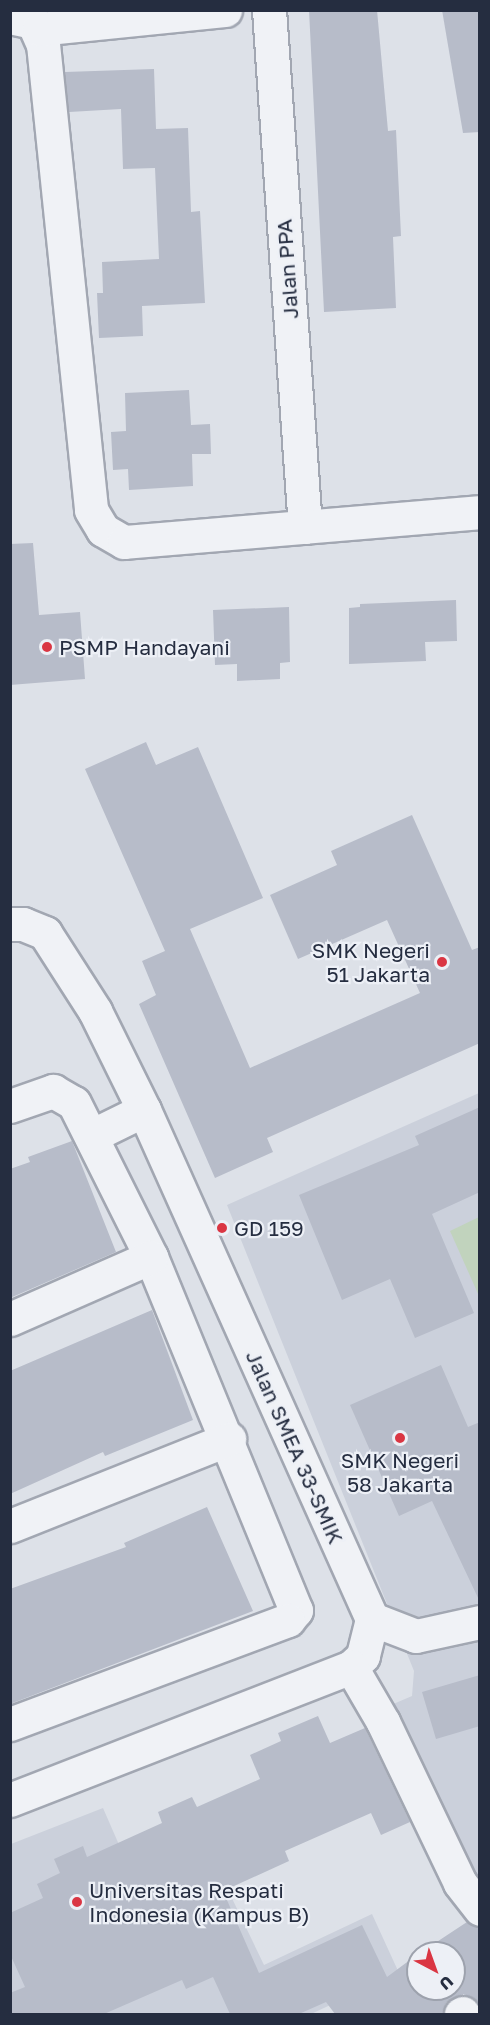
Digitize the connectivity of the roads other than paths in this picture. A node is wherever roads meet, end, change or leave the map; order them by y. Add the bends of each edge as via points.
1 (225, 10) edge
2 (269, 10) edge
3 (25, 23) edge
4 (480, 512) edge
5 (305, 527) junction
6 (10, 924) edge
7 (10, 1106) edge
8 (144, 1110) junction
9 (91, 1136) junction
10 (151, 1257) junction
11 (10, 1319) edge
12 (229, 1439) junction
13 (10, 1526) edge
14 (372, 1619) junction
15 (480, 1622) edge
16 (351, 1667) junction
17 (10, 1724) edge
18 (10, 1800) edge
19 (480, 1909) edge

1 - 3 street
2 - 5 street, Jalan PPA
3 - 5 street via 91,510 103,530 124,542
4 - 5 street
6 - 8 street, Jalan SMEA 33-SMIK via 23,924 45,933 95,1011
7 - 9 street via 53,1091 65,1094
8 - 9 street
8 - 14 street, Jalan SMEA 33-SMIK
9 - 10 street
10 - 11 street
10 - 12 street
12 - 13 street
12 - 17 street via 295,1603 293,1616
14 - 15 street via 416,1636
14 - 16 street via 363,1656
16 - 18 street
16 - 19 street via 383,1722 460,1883

